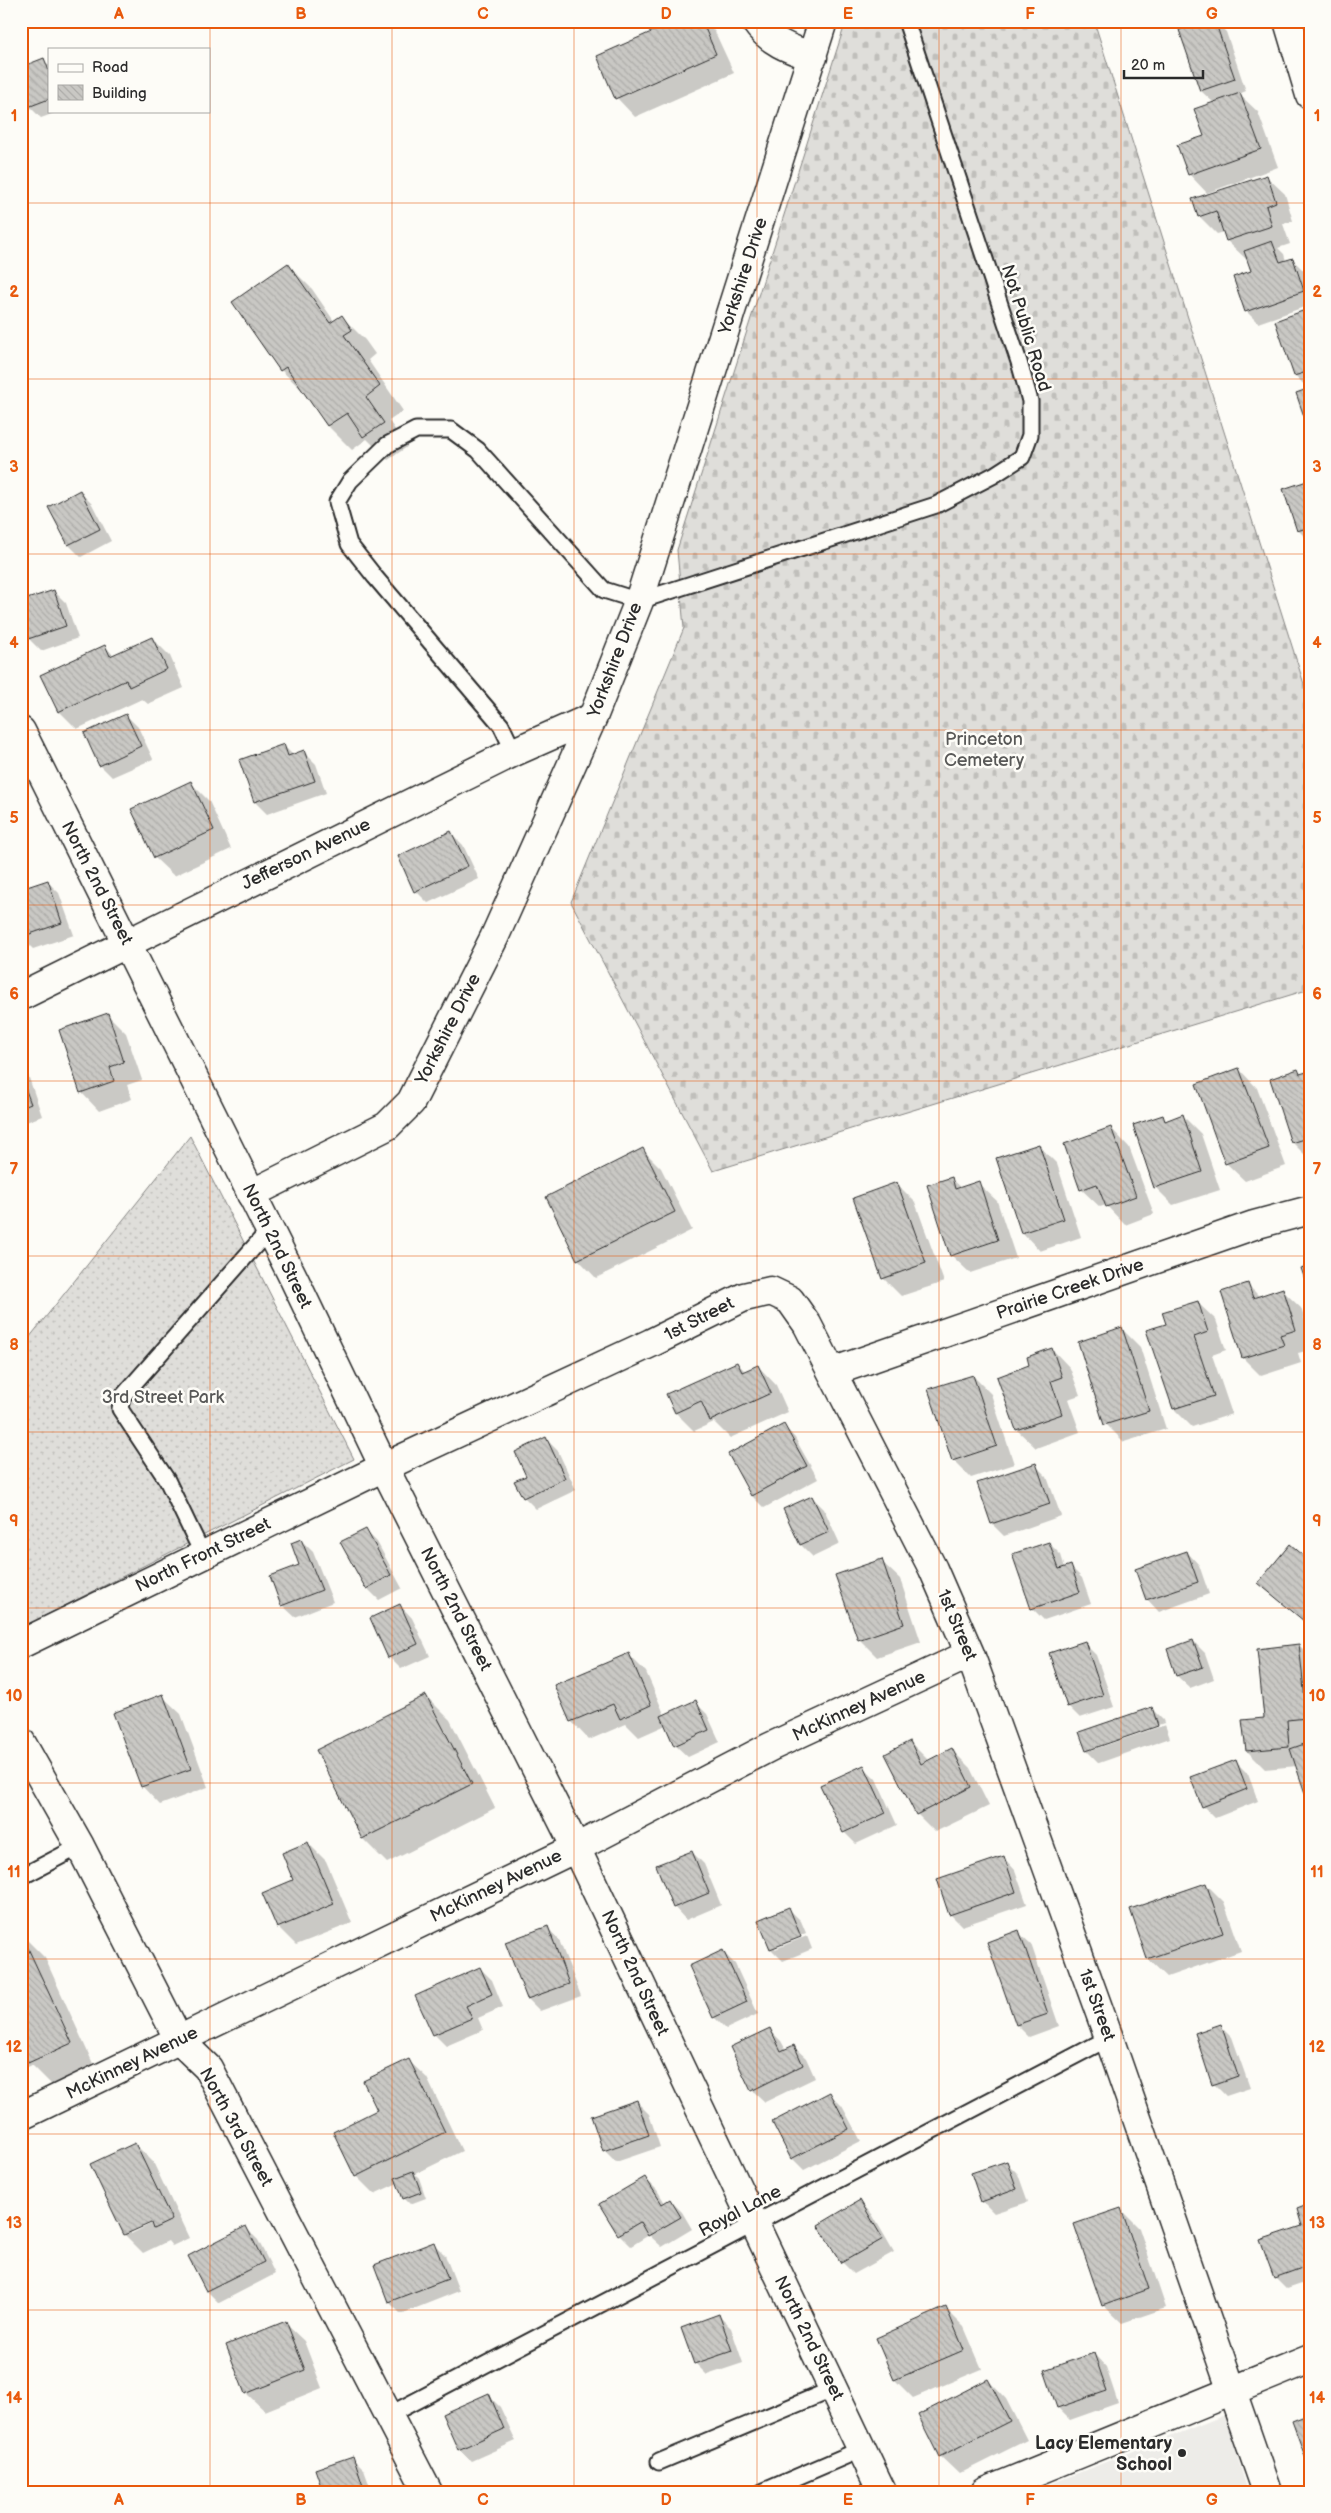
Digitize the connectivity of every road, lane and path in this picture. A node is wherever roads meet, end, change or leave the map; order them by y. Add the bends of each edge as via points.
1 (755, 21) edge
2 (823, 21) edge
3 (906, 21) edge
4 (1288, 21) edge
5 (813, 57) junction
6 (1310, 95) edge
7 (639, 601) junction
8 (593, 717) junction
9 (21, 731) edge
10 (514, 752) junction
11 (127, 942) junction
12 (21, 996) edge
13 (252, 1194) junction
14 (1310, 1210) edge
15 (269, 1230) junction
16 (832, 1372) junction
17 (384, 1466) junction
18 (203, 1555) junction
19 (21, 1644) edge
20 (970, 1654) junction
21 (21, 1742) edge
22 (80, 1846) junction
23 (576, 1848) junction
24 (21, 1877) edge
25 (1109, 2038) junction
26 (179, 2040) junction
27 (21, 2116) edge
28 (755, 2225) junction
29 (1310, 2359) edge
30 (833, 2388) junction
31 (1232, 2390) junction
32 (387, 2416) junction
33 (862, 2449) junction
34 (659, 2462) dead end
35 (428, 2492) edge
36 (762, 2492) edge
37 (882, 2492) edge
38 (985, 2492) edge
39 (1267, 2492) edge

1 - 5 street via 764,34
2 - 5 street, Yorkshire Drive
3 - 7 lane, Not Public Road via 1030,401 1030,435 1022,457 936,505
4 - 6 street
5 - 7 street, Yorkshire Drive
7 - 8 street, Yorkshire Drive
7 - 10 lane via 604,590 478,450 451,430 416,430 387,445 350,481 336,502 349,544 501,726
8 - 10 street, Jefferson Avenue
8 - 13 street, Yorkshire Drive via 494,938 411,1102 387,1126
9 - 11 street, North 2nd Street
10 - 11 street, Jefferson Avenue
11 - 12 street, Jefferson Avenue
11 - 13 street, North 2nd Street
13 - 15 street, North 2nd Street
14 - 16 street, Prairie Creek Drive via 1254,1226
15 - 17 street, North 2nd Street
15 - 18 lane via 122,1397 120,1409 167,1480
16 - 17 street, 1st Street via 807,1324 790,1300 771,1291 744,1297 714,1310 652,1343
16 - 20 street, 1st Street via 933,1569
17 - 18 street, North Front Street
17 - 23 street, North 2nd Street
18 - 19 street, North Front Street
20 - 23 street, McKinney Avenue via 770,1747
20 - 25 street, 1st Street
21 - 22 street, North 3rd Street
22 - 24 lane
22 - 26 street, North 3rd Street
23 - 26 street, McKinney Avenue
23 - 28 street, North 2nd Street
25 - 28 lane, Royal Lane
25 - 31 street, 1st Street
26 - 27 street, McKinney Avenue
26 - 32 street, North 3rd Street via 208,2068
28 - 30 street, North 2nd Street
28 - 32 lane, Royal Lane
29 - 31 street
30 - 33 street, North 2nd Street
30 - 34 lane
31 - 38 street
31 - 39 street, 1st Street
32 - 35 street, North 3rd Street
33 - 36 lane
33 - 37 street, North 2nd Street

